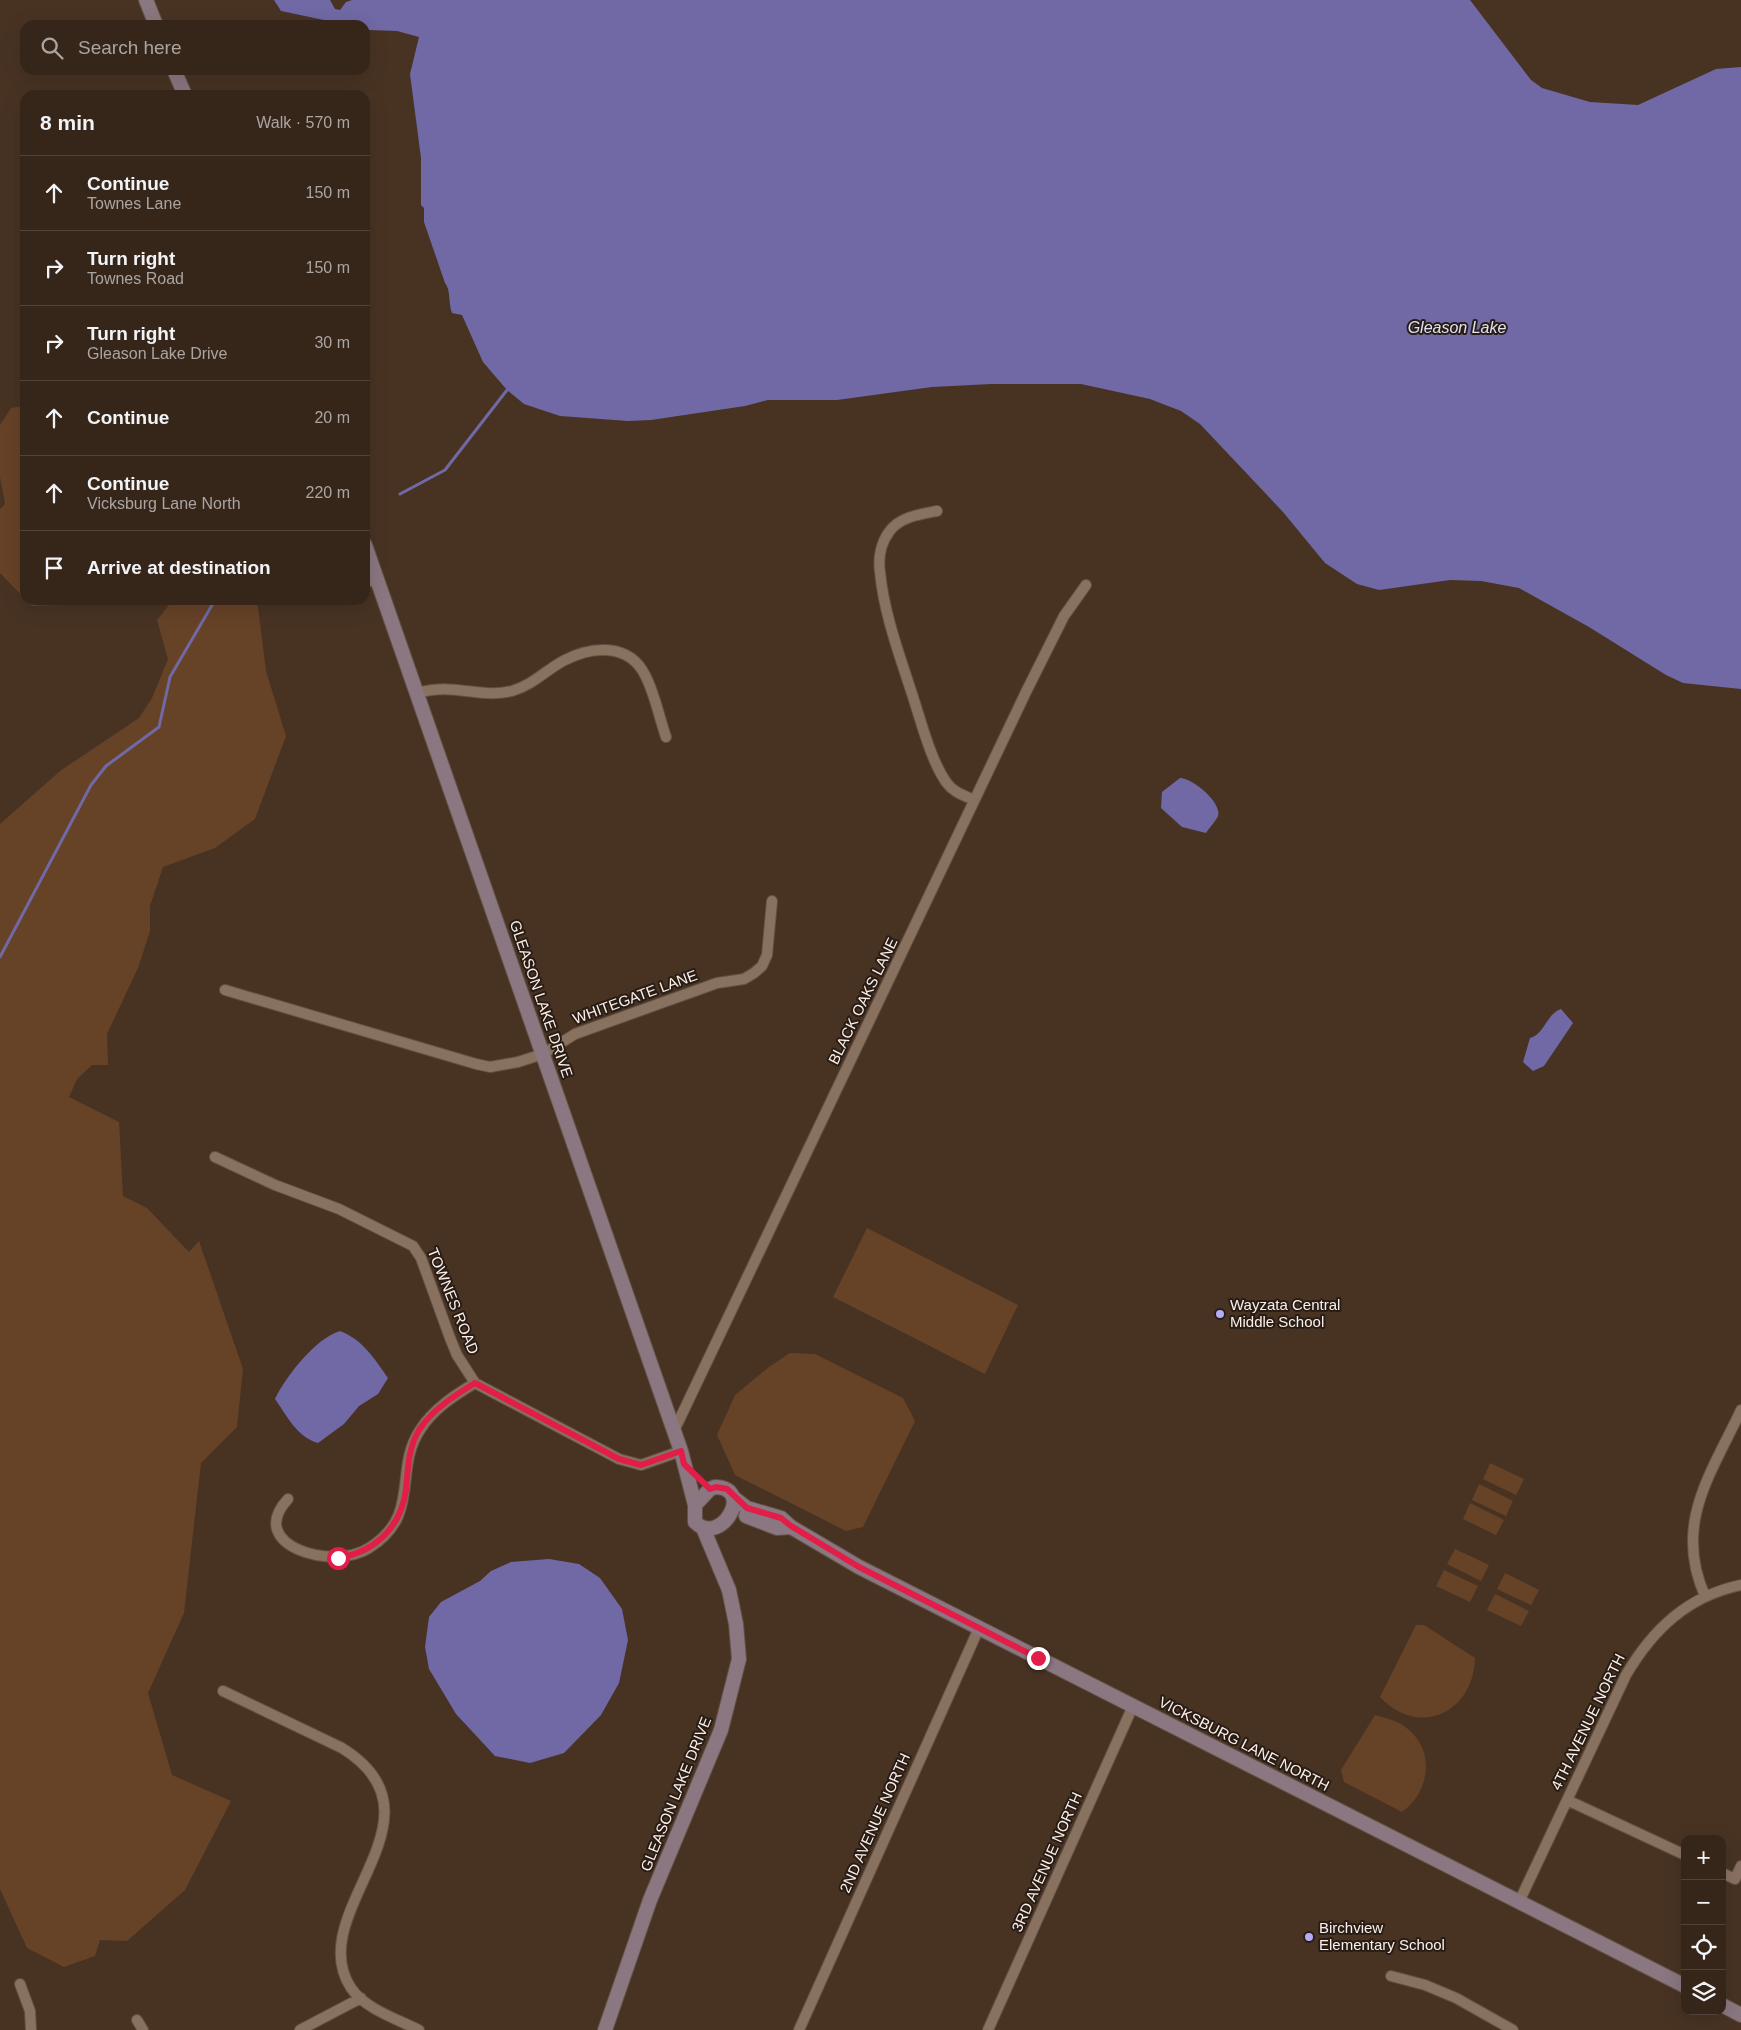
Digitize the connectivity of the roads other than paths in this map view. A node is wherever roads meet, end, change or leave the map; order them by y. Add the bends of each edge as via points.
1 (146, 0) edge
2 (154, 20) edge
3 (176, 75) edge
4 (182, 90) edge
5 (936, 511) dead end
6 (371, 581) edge
7 (1086, 585) dead end
8 (418, 693) junction
9 (666, 737) dead end
10 (974, 800) junction
11 (772, 901) dead end
12 (225, 990) dead end
13 (543, 1054) junction
14 (215, 1157) dead end
15 (475, 1383) junction
16 (1741, 1410) edge
17 (673, 1433) junction
18 (683, 1458) junction
19 (710, 1489) junction
20 (734, 1498) junction
21 (288, 1499) dead end
22 (695, 1505) junction
23 (731, 1514) junction
24 (791, 1526) junction
25 (709, 1528) junction
26 (1741, 1585) edge
27 (1705, 1596) junction
28 (979, 1628) junction
29 (223, 1691) dead end
30 (1133, 1706) junction
31 (1567, 1800) junction
32 (1681, 1854) edge
33 (1741, 1866) edge
34 (1726, 1875) edge
35 (1519, 1902) junction
36 (1392, 1976) dead end
37 (20, 1984) dead end
38 (1681, 1984) edge
39 (361, 1998) junction
40 (1726, 2007) edge
41 (1741, 2015) edge
42 (137, 2020) dead end
43 (31, 2030) edge
44 (143, 2030) edge
45 (300, 2030) edge
46 (419, 2030) edge
47 (605, 2030) edge
48 (799, 2030) edge
49 (988, 2030) edge
50 (1513, 2030) edge

1 - 2 main road
3 - 4 main road
5 - 10 street via 915,515 889,531 880,552 880,571 892,632 927,739 945,780 954,791
6 - 8 main road, GLEASON LAKE DRIVE
7 - 10 street, BLACK OAKS LANE via 1064,616
8 - 9 street via 440,688 496,693 512,690 529,684 564,660 585,651 618,651 639,666 646,676
8 - 13 main road, GLEASON LAKE DRIVE
10 - 17 street, BLACK OAKS LANE
11 - 13 street, WHITEGATE LANE via 767,955 754,973 575,1034
12 - 13 street, WHITEGATE LANE via 490,1067
13 - 17 main road, GLEASON LAKE DRIVE
14 - 15 street, TOWNES ROAD via 338,1209 413,1246 422,1258 457,1355
15 - 18 street, TOWNES ROAD via 619,1459 641,1465
15 - 21 street via 442,1405 420,1430 412,1445 402,1509 388,1532 368,1549 334,1558 299,1551 284,1542 277,1524 278,1514
16 - 27 street via 1703,1489 1692,1527 1694,1565
17 - 18 main road, GLEASON LAKE DRIVE
18 - 19 main road, GLEASON LAKE DRIVE
18 - 22 main road, GLEASON LAKE DRIVE
19 - 20 main road via 727,1489
19 - 22 main road
20 - 23 main road
20 - 24 main road, VICKSBURG LANE NORTH via 747,1508 781,1518
22 - 25 main road via 695,1522
23 - 24 main road, VICKSBURG LANE NORTH via 777,1528
23 - 25 main road
24 - 28 main road, VICKSBURG LANE NORTH via 859,1567
25 - 47 main road, GLEASON LAKE DRIVE via 718,1567 729,1590 739,1659 721,1730 650,1900
26 - 27 street, 4TH AVENUE NORTH
27 - 31 street, 4TH AVENUE NORTH via 1667,1621 1638,1655
28 - 30 main road, VICKSBURG LANE NORTH
28 - 48 street, 2ND AVENUE NORTH
29 - 39 street via 342,1748 368,1768 378,1783 385,1815 383,1832 346,1925 340,1957 344,1974
30 - 35 main road, VICKSBURG LANE NORTH
30 - 49 street, 3RD AVENUE NORTH
31 - 32 street
31 - 35 street, 4TH AVENUE NORTH
33 - 34 street via 1735,1879
35 - 38 main road, VICKSBURG LANE NORTH
36 - 50 street via 1456,1998
37 - 43 street via 30,2011
39 - 45 street
39 - 46 street
40 - 41 main road
42 - 44 street

